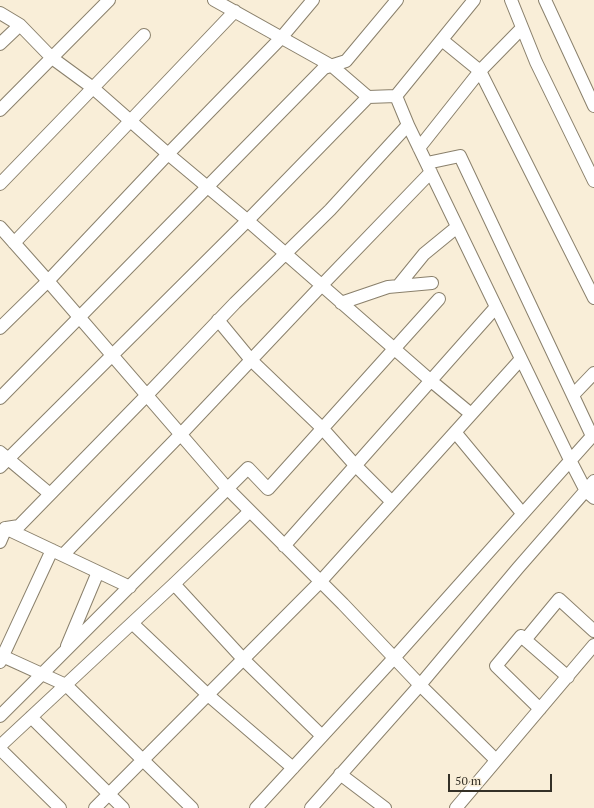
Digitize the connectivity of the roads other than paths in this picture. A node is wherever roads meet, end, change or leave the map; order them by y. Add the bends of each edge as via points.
1 (109, 0) edge
2 (214, 0) edge
3 (312, 0) edge
4 (398, 0) edge
5 (474, 0) edge
6 (511, 0) edge
7 (550, 2) edge
8 (235, 11) junction
9 (0, 13) edge
10 (20, 25) junction
11 (522, 28) junction
12 (144, 35) dead end
13 (281, 38) junction
14 (442, 40) junction
15 (0, 44) edge
16 (52, 58) junction
17 (332, 66) junction
18 (480, 71) junction
19 (93, 88) junction
20 (396, 96) junction
21 (368, 97) junction
22 (594, 106) edge
23 (0, 110) edge
24 (131, 121) junction
25 (408, 125) junction
26 (419, 148) junction
27 (168, 154) junction
28 (429, 168) junction
29 (594, 181) edge
30 (0, 184) edge
31 (208, 187) junction
32 (247, 220) junction
33 (457, 227) junction
34 (0, 228) edge
35 (14, 244) junction
36 (286, 253) junction
37 (48, 281) junction
38 (432, 283) dead end
39 (322, 285) junction
40 (398, 286) junction
41 (594, 298) edge
42 (440, 299) dead end
43 (342, 302) junction
44 (496, 307) junction
45 (80, 317) junction
46 (218, 320) junction
47 (0, 328) edge
48 (394, 349) junction
49 (113, 355) junction
50 (520, 358) junction
51 (251, 360) junction
52 (594, 373) edge
53 (430, 380) junction
54 (573, 394) junction
55 (147, 395) junction
56 (0, 398) edge
57 (471, 414) junction
58 (322, 428) junction
59 (455, 432) junction
60 (181, 434) junction
61 (593, 435) edge
62 (3, 460) edge
63 (570, 460) junction
64 (355, 465) junction
65 (594, 481) edge
66 (227, 488) junction
67 (50, 494) junction
68 (590, 495) edge
69 (392, 502) junction
70 (249, 512) junction
71 (522, 513) junction
72 (3, 527) edge
73 (0, 542) edge
74 (284, 546) junction
75 (57, 553) junction
76 (98, 572) junction
77 (320, 582) junction
78 (174, 584) junction
79 (130, 587) junction
80 (132, 623) junction
81 (594, 630) edge
82 (525, 640) junction
83 (594, 645) edge
84 (65, 651) junction
85 (1, 657) edge
86 (394, 658) junction
87 (244, 660) junction
88 (42, 674) junction
89 (568, 677) junction
90 (66, 685) junction
91 (420, 685) junction
92 (208, 696) junction
93 (540, 708) junction
94 (0, 716) edge
95 (31, 717) junction
96 (322, 736) junction
97 (0, 747) edge
98 (143, 760) junction
99 (496, 760) junction
100 (293, 768) junction
101 (340, 774) junction
102 (109, 794) junction
103 (60, 808) edge
104 (95, 808) edge
105 (123, 808) edge
106 (192, 808) edge
107 (256, 808) edge
108 (311, 808) edge
109 (384, 808) edge
110 (456, 808) edge

1 - 16 street
2 - 8 street
3 - 13 street
4 - 17 street via 346,61
5 - 14 street
6 - 11 street
7 - 22 street
8 - 13 street
8 - 24 street
9 - 10 street
10 - 15 street
10 - 16 street
11 - 18 street
11 - 29 street
12 - 19 street
13 - 17 street
13 - 27 street
14 - 18 street
14 - 20 street
16 - 19 street
16 - 23 street
17 - 21 street
17 - 31 street via 324,68
18 - 26 street
18 - 41 street
19 - 24 street
19 - 30 street
20 - 21 street
20 - 25 street
21 - 32 street
24 - 27 street
24 - 35 street
25 - 26 street
25 - 36 street via 330,210
26 - 28 street
27 - 31 street
27 - 37 street
28 - 33 street
28 - 39 street
28 - 54 street via 460,156
31 - 32 street
31 - 45 street
32 - 36 street
32 - 49 street
33 - 40 street via 424,254
33 - 44 street
34 - 35 street
35 - 37 street
36 - 39 street
36 - 46 street
37 - 45 street
37 - 47 street
38 - 40 street
39 - 43 street
39 - 51 street
40 - 43 street
42 - 48 street
43 - 48 street
44 - 50 street
44 - 53 street
45 - 49 street
45 - 56 street
46 - 51 street
46 - 55 street
48 - 53 street
48 - 58 street
49 - 55 street
49 - 62 street
50 - 57 street
50 - 63 street
51 - 58 street
51 - 60 street
52 - 54 street
53 - 57 street
53 - 64 street
54 - 61 street
55 - 60 street
55 - 67 street
57 - 59 street
58 - 64 street
58 - 66 street via 268,489 248,468
59 - 69 street
59 - 71 street
60 - 66 street
60 - 75 street
61 - 63 street
62 - 67 street
63 - 68 street
63 - 71 street
64 - 69 street
64 - 74 street
65 - 68 street
66 - 70 street
66 - 79 street
67 - 72 street via 19,526
68 - 91 street via 518,568
69 - 77 street
70 - 74 street
70 - 78 street
71 - 86 street
72 - 73 street
72 - 75 street
74 - 77 street
75 - 76 street
75 - 85 street
76 - 79 street
76 - 84 street
77 - 86 street
77 - 87 street
78 - 80 street
78 - 87 street
79 - 84 street
80 - 90 street
80 - 92 street
81 - 82 street via 559,599
82 - 89 street
82 - 93 street via 521,636 496,666
83 - 89 street
84 - 88 street
85 - 88 street
86 - 91 street
86 - 96 street
87 - 92 street
87 - 96 street
88 - 90 street
88 - 94 street
89 - 93 street
90 - 95 street
90 - 98 street
91 - 99 street
91 - 101 street
92 - 98 street
92 - 100 street
93 - 99 street
95 - 97 street
95 - 102 street
96 - 100 street
97 - 103 street
98 - 102 street
98 - 106 street
99 - 110 street
100 - 107 street
101 - 108 street
101 - 109 street
102 - 104 street
102 - 105 street

